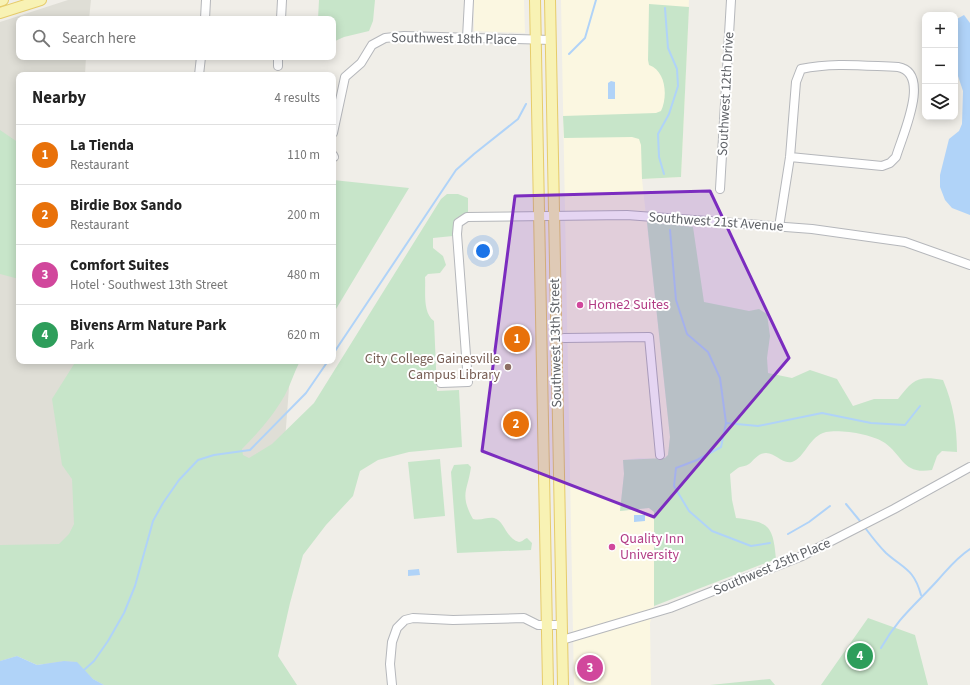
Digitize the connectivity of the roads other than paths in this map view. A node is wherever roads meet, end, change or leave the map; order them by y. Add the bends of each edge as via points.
1 (41, 0) edge
2 (206, 0) edge
3 (282, 0) edge
4 (469, 0) edge
5 (535, 0) edge
6 (550, 0) edge
7 (731, 0) edge
8 (0, 13) edge
9 (205, 16) edge
10 (281, 16) edge
11 (467, 38) junction
12 (536, 40) junction
13 (551, 40) junction
14 (201, 60) edge
15 (278, 60) edge
16 (278, 66) dead end
17 (199, 72) edge
18 (336, 120) edge
19 (790, 157) junction
20 (720, 189) dead end
21 (539, 216) junction
22 (554, 216) junction
23 (778, 227) junction
24 (970, 265) edge
25 (542, 338) junction
26 (560, 338) junction
27 (542, 354) junction
28 (441, 383) dead end
29 (557, 409) junction
30 (660, 455) dead end
31 (970, 467) edge
32 (544, 482) junction
33 (559, 483) junction
34 (547, 625) junction
35 (562, 625) junction
36 (562, 640) junction
37 (392, 685) edge
38 (548, 685) edge
39 (563, 685) edge

1 - 8 main road
2 - 9 street
3 - 10 street
4 - 11 street
5 - 12 main road, Southwest 13th Street
6 - 13 main road, Southwest 13th Street
7 - 20 street, Southwest 12th Drive
11 - 12 street, Southwest 18th Place
11 - 18 street, Southwest 18th Place via 404,36 385,38 372,45 361,63 346,77
12 - 13 street, Southwest 18th Place
12 - 21 main road, Southwest 13th Street
13 - 22 main road, Southwest 13th Street
14 - 17 street
15 - 16 street
19 - 19 street via 796,82 802,69 818,65 849,65 898,67 910,72 915,92 896,157 890,163 882,166
19 - 23 street
21 - 22 street, Southwest 21st Avenue
21 - 25 main road, Southwest 13th Street
21 - 28 street, Southwest 21st Avenue via 467,218 458,223 468,382
22 - 23 street, Southwest 21st Avenue via 652,216
22 - 26 main road, Southwest 13th Street
23 - 24 street, Southwest 21st Avenue via 905,242
25 - 26 main road
25 - 27 main road, Southwest 13th Street
26 - 29 main road, Southwest 13th Street
26 - 30 street via 649,337
27 - 29 main road via 547,360 553,405
27 - 32 main road, Southwest 13th Street
29 - 33 main road, Southwest 13th Street
31 - 36 street, Southwest 25th Place via 802,556 670,608
32 - 33 main road
32 - 34 main road, Southwest 13th Street
33 - 35 main road, Southwest 13th Street
34 - 35 street
34 - 37 street via 538,625 524,618 405,620 396,631 390,653
34 - 38 main road, Southwest 13th Street
35 - 36 main road, Southwest 13th Street
36 - 39 main road, Southwest 13th Street

